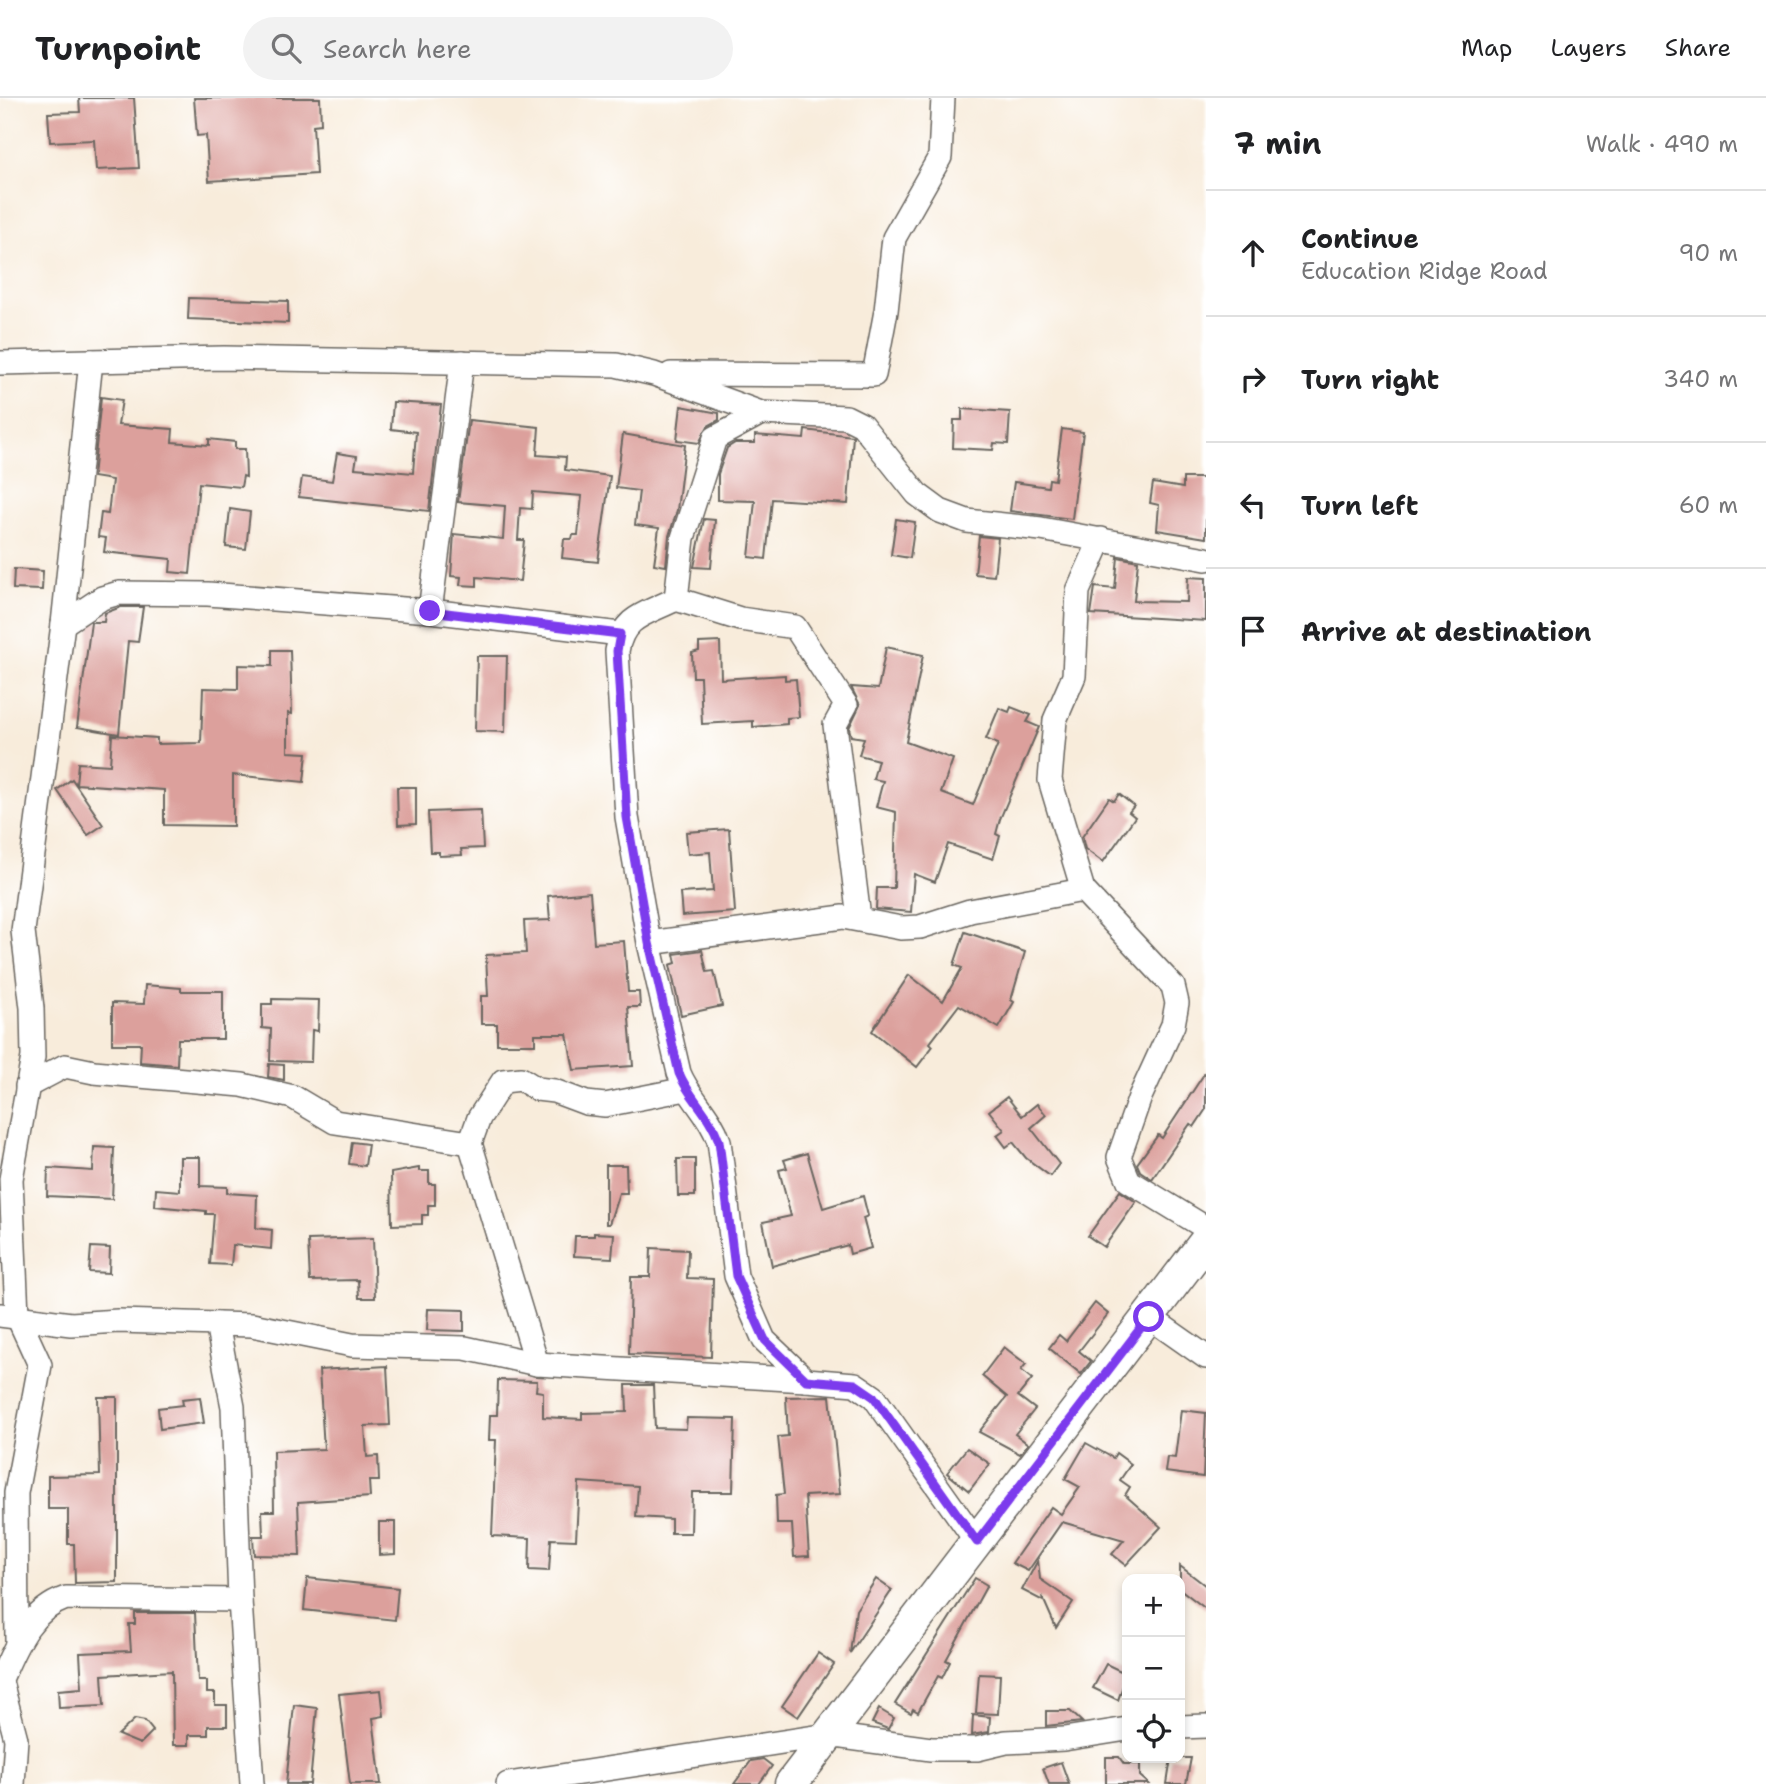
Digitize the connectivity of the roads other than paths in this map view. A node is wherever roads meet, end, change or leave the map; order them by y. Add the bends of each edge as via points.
1 (943, 98) edge
2 (91, 361) junction
3 (462, 362) junction
4 (0, 363) edge
5 (654, 374) junction
6 (761, 413) junction
7 (1101, 539) junction
8 (1206, 559) edge
9 (676, 599) junction
10 (430, 611) junction
11 (63, 624) junction
12 (620, 634) junction
13 (1083, 890) junction
14 (859, 918) junction
15 (649, 943) junction
16 (27, 1086) junction
17 (686, 1089) junction
18 (470, 1143) junction
19 (1206, 1228) edge
20 (1206, 1241) edge
21 (9, 1315) edge
22 (1149, 1317) junction
23 (218, 1324) junction
24 (1206, 1357) edge
25 (537, 1364) junction
26 (806, 1380) junction
27 (977, 1542) junction
28 (240, 1600) junction
29 (17, 1643) junction
30 (1, 1679) edge
31 (1206, 1726) edge
32 (1185, 1727) edge
33 (1122, 1730) edge
34 (828, 1735) junction
35 (13, 1784) edge
36 (252, 1784) edge
37 (508, 1784) edge
38 (791, 1784) edge

1 - 5 street via 940,157 894,238 874,375
2 - 3 street
2 - 4 street
2 - 11 street
3 - 5 street via 616,365
3 - 10 street
5 - 6 street
6 - 7 street via 846,418 862,425 904,479 940,511 967,521
6 - 9 street via 715,438 683,538
7 - 8 street
7 - 13 street via 1078,591 1072,685 1055,720 1051,752 1050,780
9 - 12 street via 626,623
9 - 14 street via 740,620 795,627 840,694 846,705 835,725
10 - 11 street via 244,595 118,593 102,598
10 - 12 street
11 - 16 street via 23,931 33,1028
12 - 15 street via 617,651 627,817
13 - 14 street via 970,911 920,927 901,928
13 - 19 street via 1173,986 1176,995 1173,1026 1139,1097 1119,1157 1121,1164 1129,1181
14 - 15 street
15 - 17 street
16 - 18 street via 65,1066 225,1082 293,1097 335,1122
16 - 21 street via 11,1179
17 - 18 street via 605,1104 537,1089 521,1079 503,1081 479,1118
17 - 26 street via 709,1116 719,1141 736,1276 747,1304 765,1340
18 - 25 street
20 - 22 main road
21 - 23 street via 59,1324
21 - 29 street via 40,1365 16,1493
22 - 24 street
22 - 27 main road
23 - 25 street via 270,1327 352,1345 465,1348
23 - 28 street via 233,1407
25 - 26 street
26 - 27 street via 855,1384 874,1397
27 - 34 main road
28 - 29 street via 66,1598 51,1603 33,1619
28 - 36 street
29 - 30 street
30 - 35 street via 16,1740
31 - 32 street
33 - 34 street via 977,1749 931,1749
34 - 37 street
34 - 38 main road

